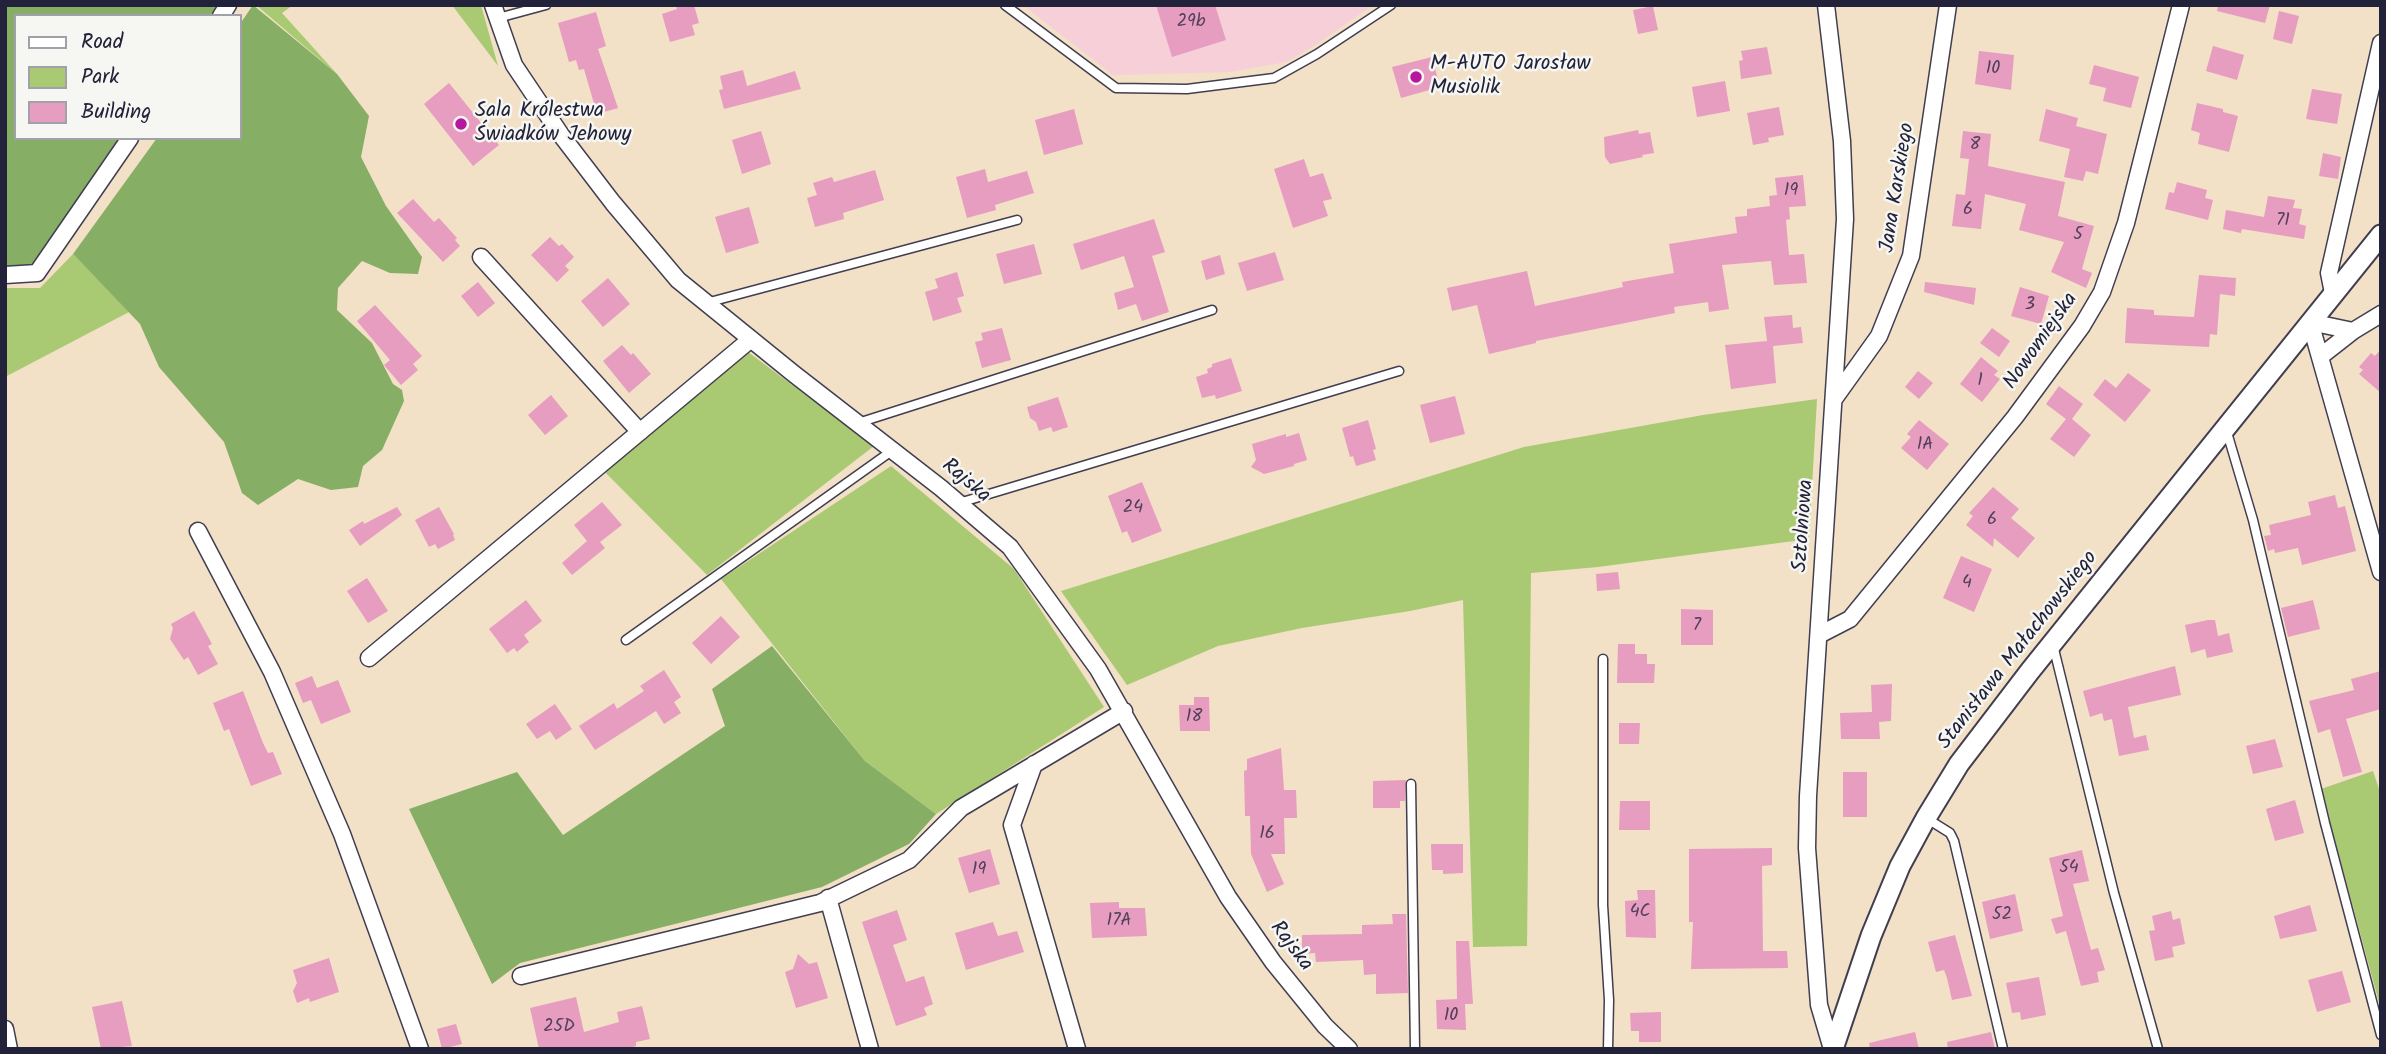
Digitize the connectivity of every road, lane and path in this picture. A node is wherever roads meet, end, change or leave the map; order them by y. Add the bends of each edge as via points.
1 (546, 5) edge
2 (1005, 5) edge
3 (1391, 5) edge
4 (1826, 5) edge
5 (1948, 5) edge
6 (2180, 5) edge
7 (494, 12) edge
8 (2381, 43) edge
9 (129, 140) edge
10 (1017, 220) dead end
11 (2381, 234) edge
12 (481, 257) dead end
13 (5, 275) edge
14 (2333, 293) junction
15 (706, 303) junction
16 (1212, 310) dead end
17 (2381, 314) edge
18 (2310, 321) junction
19 (2353, 331) junction
20 (751, 339) junction
21 (2321, 356) junction
22 (1399, 371) dead end
23 (1834, 400) junction
24 (857, 423) junction
25 (2226, 427) junction
26 (640, 432) junction
27 (893, 450) junction
28 (959, 503) junction
29 (198, 531) dead end
30 (2381, 572) edge
31 (1819, 635) junction
32 (626, 640) dead end
33 (2053, 643) junction
34 (369, 658) dead end
35 (1603, 659) dead end
36 (1124, 711) junction
37 (1034, 764) junction
38 (1411, 784) dead end
39 (1926, 818) junction
40 (828, 898) junction
41 (520, 976) dead end
42 (5, 1030) edge
43 (2381, 1035) edge
44 (9, 1049) edge
45 (421, 1049) edge
46 (870, 1049) edge
47 (1077, 1049) edge
48 (1349, 1049) edge
49 (1415, 1049) edge
50 (1608, 1049) edge
51 (1833, 1049) edge
52 (2003, 1049) edge
53 (2158, 1049) edge

1 - 7 lane
2 - 3 lane via 1116,88 1187,89 1274,78
4 - 23 street, Sztolniowa via 1844,175 1844,257
5 - 23 street, Jana Karskiego via 1911,256 1880,336
6 - 31 street, Nowomiejska via 2122,235 2102,292 2015,417 1850,619
7 - 15 street, Rajska via 514,65 561,135 678,280
8 - 14 street via 2329,273
9 - 13 street via 37,273
10 - 15 lane
11 - 14 street, Stanisława Małachowskiego
12 - 26 street
14 - 18 street, Stanisława Małachowskiego
15 - 20 street, Rajska
16 - 24 lane
17 - 19 street
18 - 19 street
18 - 21 street
18 - 25 street, Stanisława Małachowskiego
19 - 21 street
20 - 24 street, Rajska
20 - 26 street
21 - 30 street
22 - 28 lane
23 - 31 street, Sztolniowa
24 - 27 street, Rajska
25 - 33 street, Stanisława Małachowskiego
25 - 43 lane
26 - 34 street
27 - 28 street, Rajska
27 - 32 lane
28 - 36 street, Rajska via 1010,547
29 - 45 street via 272,672 342,834
31 - 51 street, Sztolniowa via 1807,848 1819,1005
33 - 39 street, Stanisława Małachowskiego via 1959,764
33 - 53 lane via 2114,893
35 - 50 lane
36 - 37 street
36 - 48 street, Rajska via 1228,897 1273,962
37 - 40 street via 961,808 909,860
37 - 47 street via 1012,825
38 - 49 lane
39 - 51 street, Stanisława Małachowskiego via 1871,936
39 - 52 lane via 1950,833 1954,841
40 - 41 street
40 - 46 street
42 - 44 street

